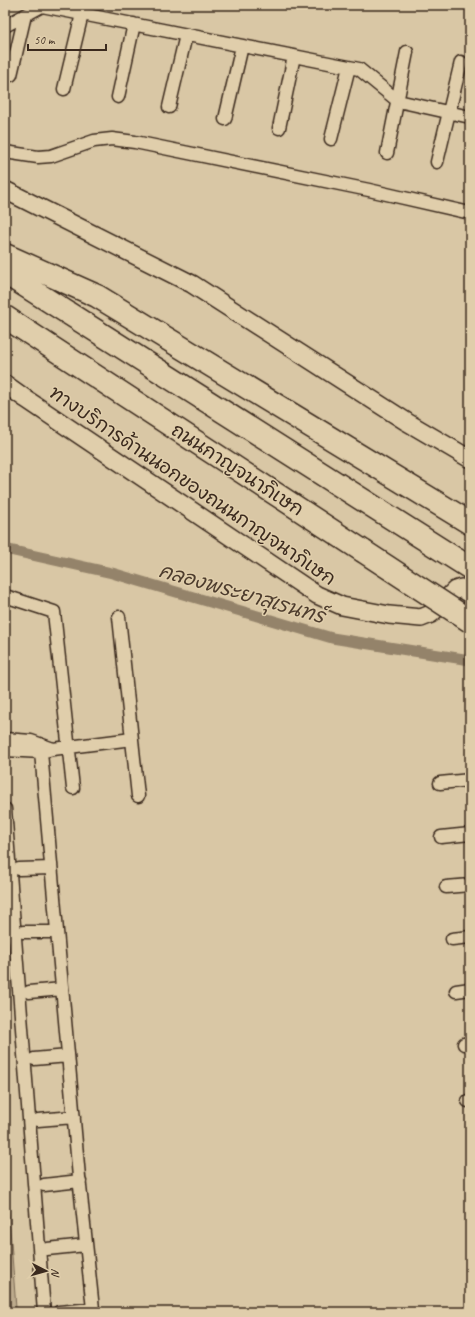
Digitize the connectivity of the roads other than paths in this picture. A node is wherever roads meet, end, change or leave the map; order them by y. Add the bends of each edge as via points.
1 (82, 14) junction
2 (25, 15) junction
3 (134, 24) junction
4 (5, 26) edge
5 (186, 35) junction
6 (242, 46) junction
7 (407, 52) dead end
8 (294, 56) junction
9 (460, 62) dead end
10 (349, 67) junction
11 (11, 75) dead end
12 (64, 89) dead end
13 (118, 97) dead end
14 (398, 101) junction
15 (169, 108) dead end
16 (449, 112) junction
17 (470, 116) edge
18 (225, 119) dead end
19 (279, 128) dead end
20 (332, 139) dead end
21 (5, 152) edge
22 (387, 153) dead end
23 (437, 162) dead end
24 (5, 190) edge
25 (470, 212) edge
26 (5, 255) edge
27 (5, 273) edge
28 (5, 317) edge
29 (5, 384) edge
30 (470, 459) edge
31 (470, 523) edge
32 (470, 568) edge
33 (470, 594) edge
34 (5, 596) edge
35 (119, 617) dead end
36 (470, 621) edge
37 (5, 739) edge
38 (132, 739) junction
39 (69, 747) junction
40 (53, 748) junction
41 (5, 750) edge
42 (41, 752) junction
43 (470, 780) edge
44 (440, 783) dead end
45 (73, 788) dead end
46 (138, 796) dead end
47 (5, 809) edge
48 (470, 834) edge
49 (442, 837) dead end
50 (51, 868) junction
51 (19, 869) dead end
52 (470, 885) edge
53 (446, 887) dead end
54 (23, 932) dead end
55 (57, 932) junction
56 (470, 937) edge
57 (452, 939) dead end
58 (62, 989) junction
59 (456, 990) dead end
60 (470, 990) edge
61 (29, 992) dead end
62 (68, 1056) junction
63 (34, 1059) dead end
64 (74, 1117) junction
65 (38, 1120) dead end
66 (80, 1181) junction
67 (44, 1184) dead end
68 (86, 1245) junction
69 (47, 1249) dead end
70 (44, 1312) edge
71 (59, 1312) edge

1 - 2 street via 42,6
1 - 3 street
1 - 12 street
2 - 4 street
2 - 11 street
3 - 5 street
3 - 13 street
5 - 6 street
5 - 15 street
6 - 8 street
6 - 18 street
7 - 14 street
8 - 10 street
8 - 19 street
9 - 16 street
10 - 14 street via 359,69
10 - 20 street
14 - 16 street
14 - 22 street
16 - 17 street
16 - 23 street
21 - 25 street via 38,157 51,156 94,141 112,139 136,142
24 - 30 main road via 192,284 407,422
26 - 31 highway via 97,296
27 - 32 highway
28 - 36 highway, ถนนกาญจนาภิเษก, bridge
29 - 33 main road, ทางบริการด้านนอกของถนนกาญจนาภิเษก via 317,595 342,606 421,618 431,614 456,590 461,588
34 - 39 street via 54,612
35 - 38 street
37 - 40 street via 31,741
38 - 39 street
38 - 46 street
39 - 40 street
39 - 45 street
40 - 42 street
41 - 42 street
42 - 50 street
43 - 44 street
47 - 70 street
48 - 49 street
50 - 51 street
50 - 55 street
52 - 53 street
54 - 55 street
55 - 58 street
56 - 57 street
58 - 61 street
58 - 62 street
59 - 60 street
62 - 63 street
62 - 64 street
64 - 65 street
64 - 66 street
66 - 67 street
66 - 68 street
68 - 69 street
68 - 71 street via 93,1309

